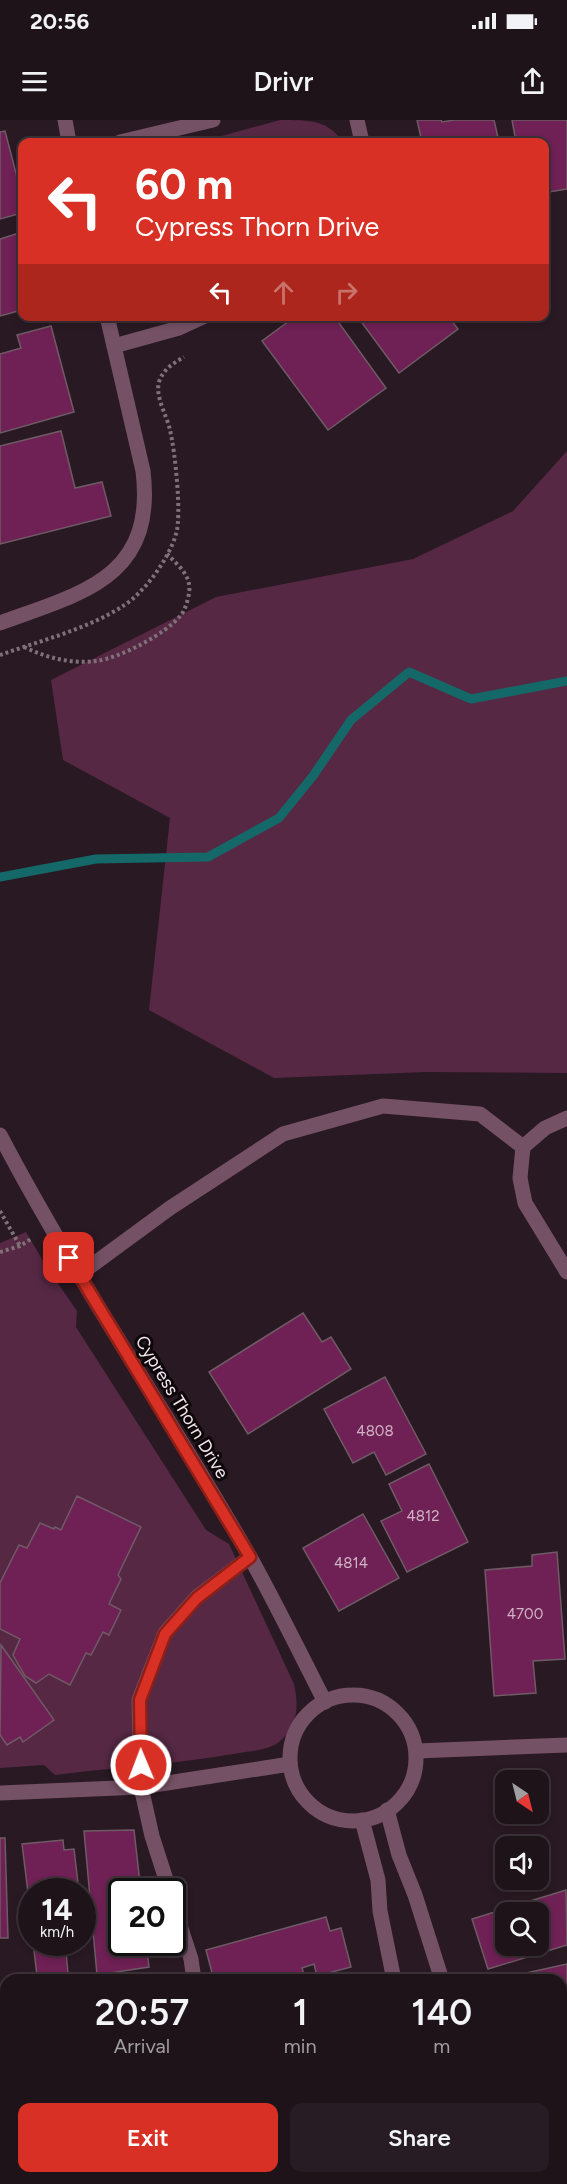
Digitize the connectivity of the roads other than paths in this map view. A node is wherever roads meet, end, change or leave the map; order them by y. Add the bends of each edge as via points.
1 (65, 120) edge
2 (213, 120) edge
3 (357, 120) edge
4 (68, 138) edge
5 (137, 138) edge
6 (362, 138) edge
7 (108, 321) edge
8 (194, 321) edge
9 (114, 346) junction
10 (0, 623) edge
11 (567, 1118) edge
12 (0, 1135) edge
13 (523, 1147) junction
14 (567, 1272) edge
15 (80, 1274) junction
16 (250, 1557) junction
17 (325, 1702) junction
18 (567, 1745) edge
19 (417, 1751) junction
20 (290, 1764) junction
21 (141, 1787) junction
22 (0, 1793) edge
23 (387, 1810) junction
24 (362, 1820) junction
25 (166, 1878) edge
26 (186, 1944) edge
27 (194, 1974) edge
28 (393, 1974) edge
29 (440, 1974) edge

1 - 4 street
2 - 5 street
3 - 6 street
7 - 9 street
8 - 9 street
9 - 10 street via 144,471 141,528 121,565 109,576
11 - 13 street via 545,1128
12 - 15 street, Cypress Thorn Drive
13 - 14 street via 520,1178 525,1203
13 - 15 street via 480,1114 383,1106 283,1134 170,1208
15 - 16 street, Cypress Thorn Drive
16 - 17 street, Cypress Thorn Drive
16 - 21 street via 197,1598 165,1634 140,1700
17 - 19 street via 351,1695 372,1698 391,1707 405,1722
17 - 20 street via 299,1725
18 - 19 street
19 - 23 street via 411,1783
20 - 21 street
20 - 24 street via 307,1801 322,1813 342,1820
21 - 22 street
21 - 25 street
23 - 24 street
23 - 29 street
24 - 28 street via 378,1880
26 - 27 street

